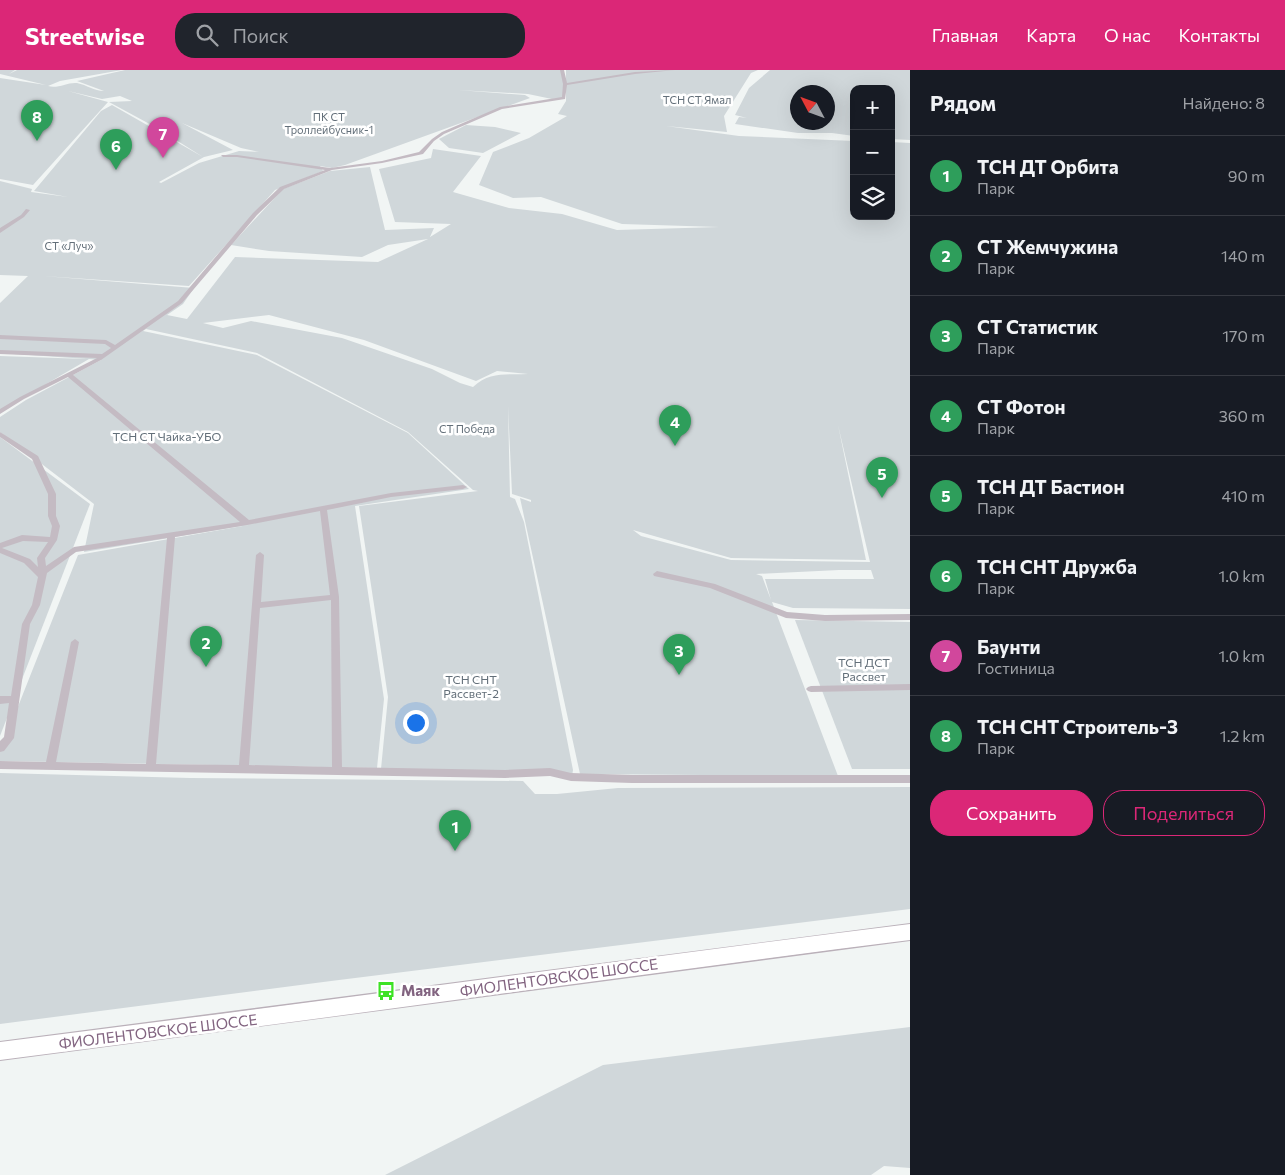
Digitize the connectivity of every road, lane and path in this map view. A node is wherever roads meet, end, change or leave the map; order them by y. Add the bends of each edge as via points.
1 (562, 70) edge
2 (673, 70) edge
3 (565, 84) junction
4 (223, 156) dead end
5 (331, 169) junction
6 (28, 210) dead end
7 (0, 231) edge
8 (0, 337) edge
9 (115, 348) junction
10 (0, 352) edge
11 (103, 356) junction
12 (68, 374) junction
13 (0, 412) edge
14 (0, 434) edge
15 (463, 487) dead end
16 (323, 508) junction
17 (248, 523) junction
18 (171, 536) junction
19 (53, 540) junction
20 (0, 546) edge
21 (0, 550) edge
22 (260, 555) dead end
23 (42, 574) junction
24 (657, 574) dead end
25 (335, 597) junction
26 (256, 605) junction
27 (910, 617) edge
28 (75, 642) dead end
29 (910, 687) edge
30 (811, 689) dead end
31 (15, 699) junction
32 (0, 700) edge
33 (0, 748) edge
34 (0, 765) edge
35 (50, 766) junction
36 (151, 768) junction
37 (244, 769) junction
38 (337, 771) junction
39 (910, 779) edge
40 (910, 932) edge
41 (0, 1051) edge

1 - 3 street
2 - 3 street
3 - 5 street via 564,98 501,108 443,133 421,153
4 - 5 street
5 - 9 street via 276,192 180,302
6 - 7 street
8 - 9 street via 106,342
9 - 11 street
10 - 11 street
11 - 12 street
12 - 13 street
12 - 17 street
14 - 19 street via 35,458 52,494 52,516 56,526
15 - 16 street via 391,495
16 - 17 street
16 - 25 street
17 - 18 street
18 - 23 street via 74,550
18 - 36 street
19 - 20 street via 22,538
19 - 23 street via 41,558
21 - 23 street via 26,561
22 - 26 street
23 - 31 street via 36,605 26,624
24 - 27 street via 712,586 786,615
25 - 26 street
25 - 38 street
26 - 37 street
28 - 35 street
29 - 30 street
31 - 32 street
31 - 33 street via 9,738
34 - 35 street
35 - 36 street
36 - 37 street
37 - 38 street
38 - 39 street via 550,772 571,778 623,779
40 - 41 main road, ФИОЛЕНТОВСКОЕ ШОССЕ

